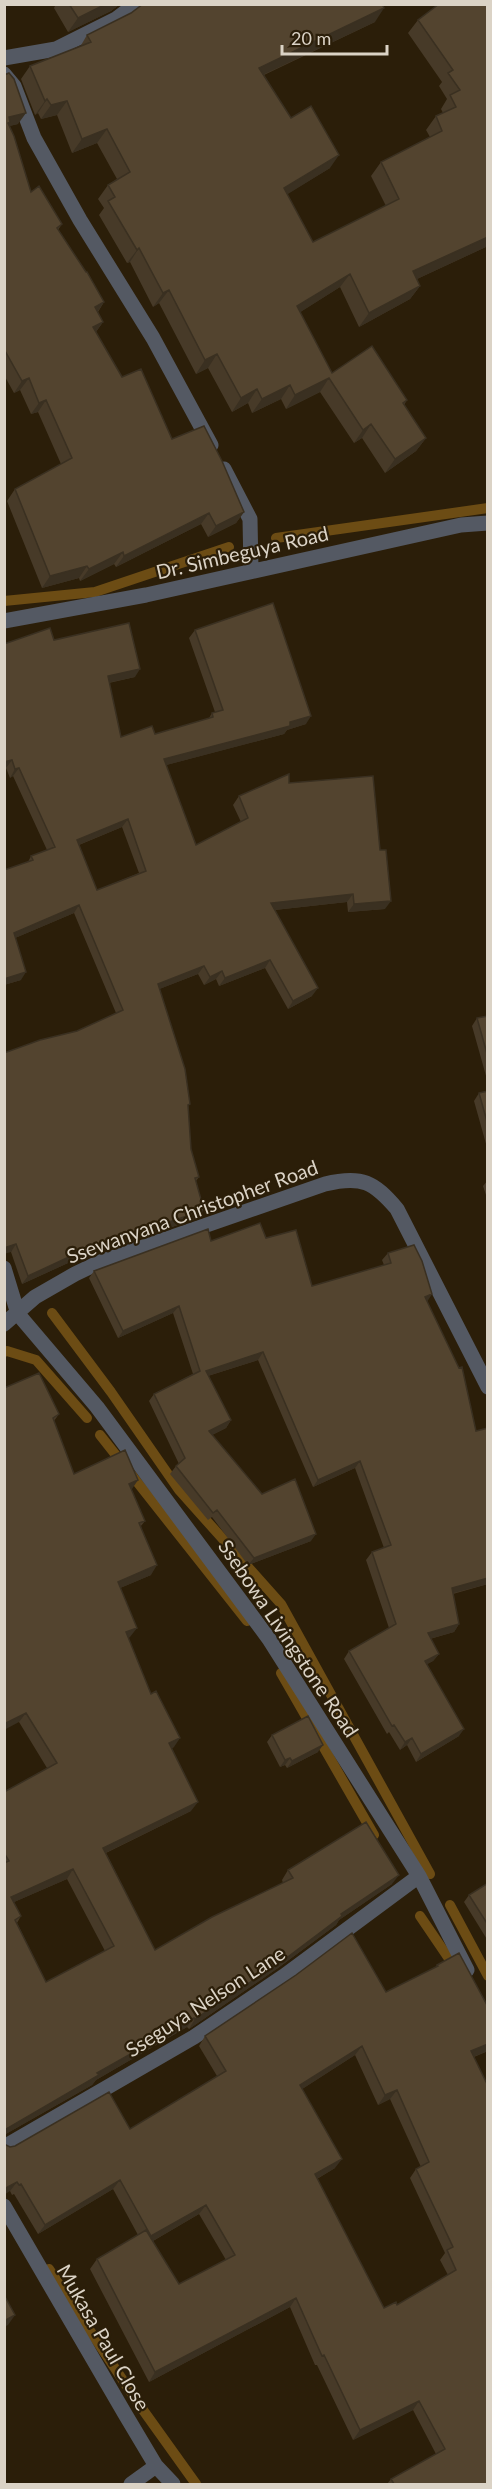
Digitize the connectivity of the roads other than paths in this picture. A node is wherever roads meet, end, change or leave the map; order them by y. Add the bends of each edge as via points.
1 (136, 4) edge
2 (4, 58) edge
3 (4, 74) edge
4 (488, 523) edge
5 (251, 570) junction
6 (4, 621) edge
7 (4, 1269) edge
8 (18, 1314) junction
9 (4, 1324) edge
10 (488, 1387) edge
11 (419, 1876) junction
12 (472, 1979) edge
13 (4, 2147) edge
14 (4, 2206) edge
15 (156, 2466) junction
16 (130, 2484) edge
17 (173, 2484) edge

1 - 2 street via 116,19 56,49
3 - 5 street via 14,86 34,138 153,338 250,519
4 - 5 street, Dr. Simbeguya Road via 461,525
5 - 6 street, Dr. Simbeguya Road via 146,595
7 - 8 street
8 - 9 street, Ssewanyana Christopher Road
8 - 10 street, Ssewanyana Christopher Road via 35,1297 100,1262 326,1184 362,1181 380,1189 397,1209
8 - 11 street, Ssebowa Livingstone Road via 97,1407 268,1639
11 - 12 street, Ssebowa Livingstone Road
11 - 13 street, Sseguya Nelson Lane via 194,2037
14 - 15 street, Mukasa Paul Close
15 - 16 street
15 - 17 street, Mukasa Paul Close

